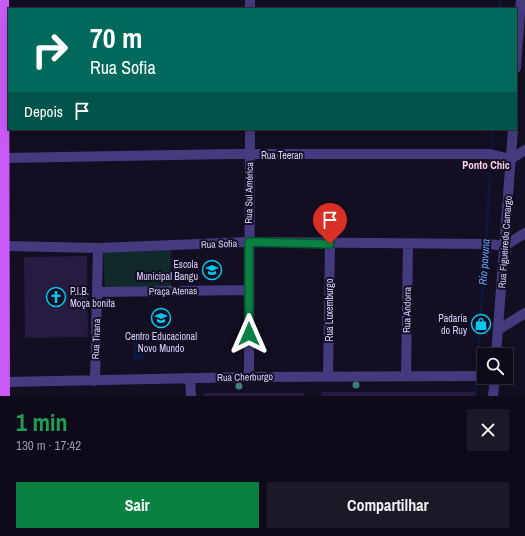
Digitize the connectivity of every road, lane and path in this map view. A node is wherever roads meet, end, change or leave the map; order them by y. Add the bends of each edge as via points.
1 (4, 0) edge
2 (521, 0) edge
3 (517, 54) edge
4 (7, 75) edge
5 (250, 130) edge
6 (513, 130) edge
7 (525, 150) edge
8 (250, 155) junction
9 (5, 158) junction
10 (512, 159) junction
11 (525, 233) edge
12 (249, 242) junction
13 (330, 244) junction
14 (408, 244) junction
15 (5, 246) junction
16 (504, 246) junction
17 (98, 248) junction
18 (249, 290) junction
19 (98, 292) junction
20 (525, 313) edge
21 (498, 330) junction
22 (497, 348) edge
23 (328, 376) junction
24 (406, 376) junction
25 (477, 376) edge
26 (249, 377) junction
27 (190, 378) junction
28 (95, 381) junction
29 (6, 382) junction
30 (494, 384) edge
31 (5, 396) edge
32 (191, 396) edge
33 (493, 396) edge

1 - 4 main road
2 - 3 street
4 - 9 main road
5 - 8 street, Rua Sul América
6 - 10 street, Rua Figueiredo Camargo
7 - 10 street
8 - 9 street, Rua Teeran
8 - 10 street, Rua Teeran via 489,154
8 - 12 street, Rua Sul América
9 - 15 main road
10 - 16 street, Rua Figueiredo Camargo
11 - 16 street
12 - 13 street, Rua Sofia
12 - 17 street, Rua Sofia
12 - 18 street, Rua Sul América
13 - 14 street, Rua Sofia
13 - 23 street, Rua Luxemburgo
14 - 16 street, Rua Sofia
14 - 24 street, Rua Andorra
15 - 17 street, Rua Sofia
15 - 29 main road
16 - 21 street, Rua Figueiredo Camargo
17 - 19 street, Rua Tirana
18 - 19 street, Praça Atenas
18 - 26 street, Rua Sul América
19 - 28 street, Rua Tirana
20 - 21 street
21 - 22 street, Rua Figueiredo Camargo
23 - 24 street, Rua Cherburgo
23 - 26 street, Rua Cherburgo
24 - 25 street, Rua Cherburgo
26 - 27 street, Rua Cherburgo
27 - 28 street, Rua Cherburgo
27 - 32 street
28 - 29 street, Rua Cherburgo
29 - 31 main road
30 - 33 street

